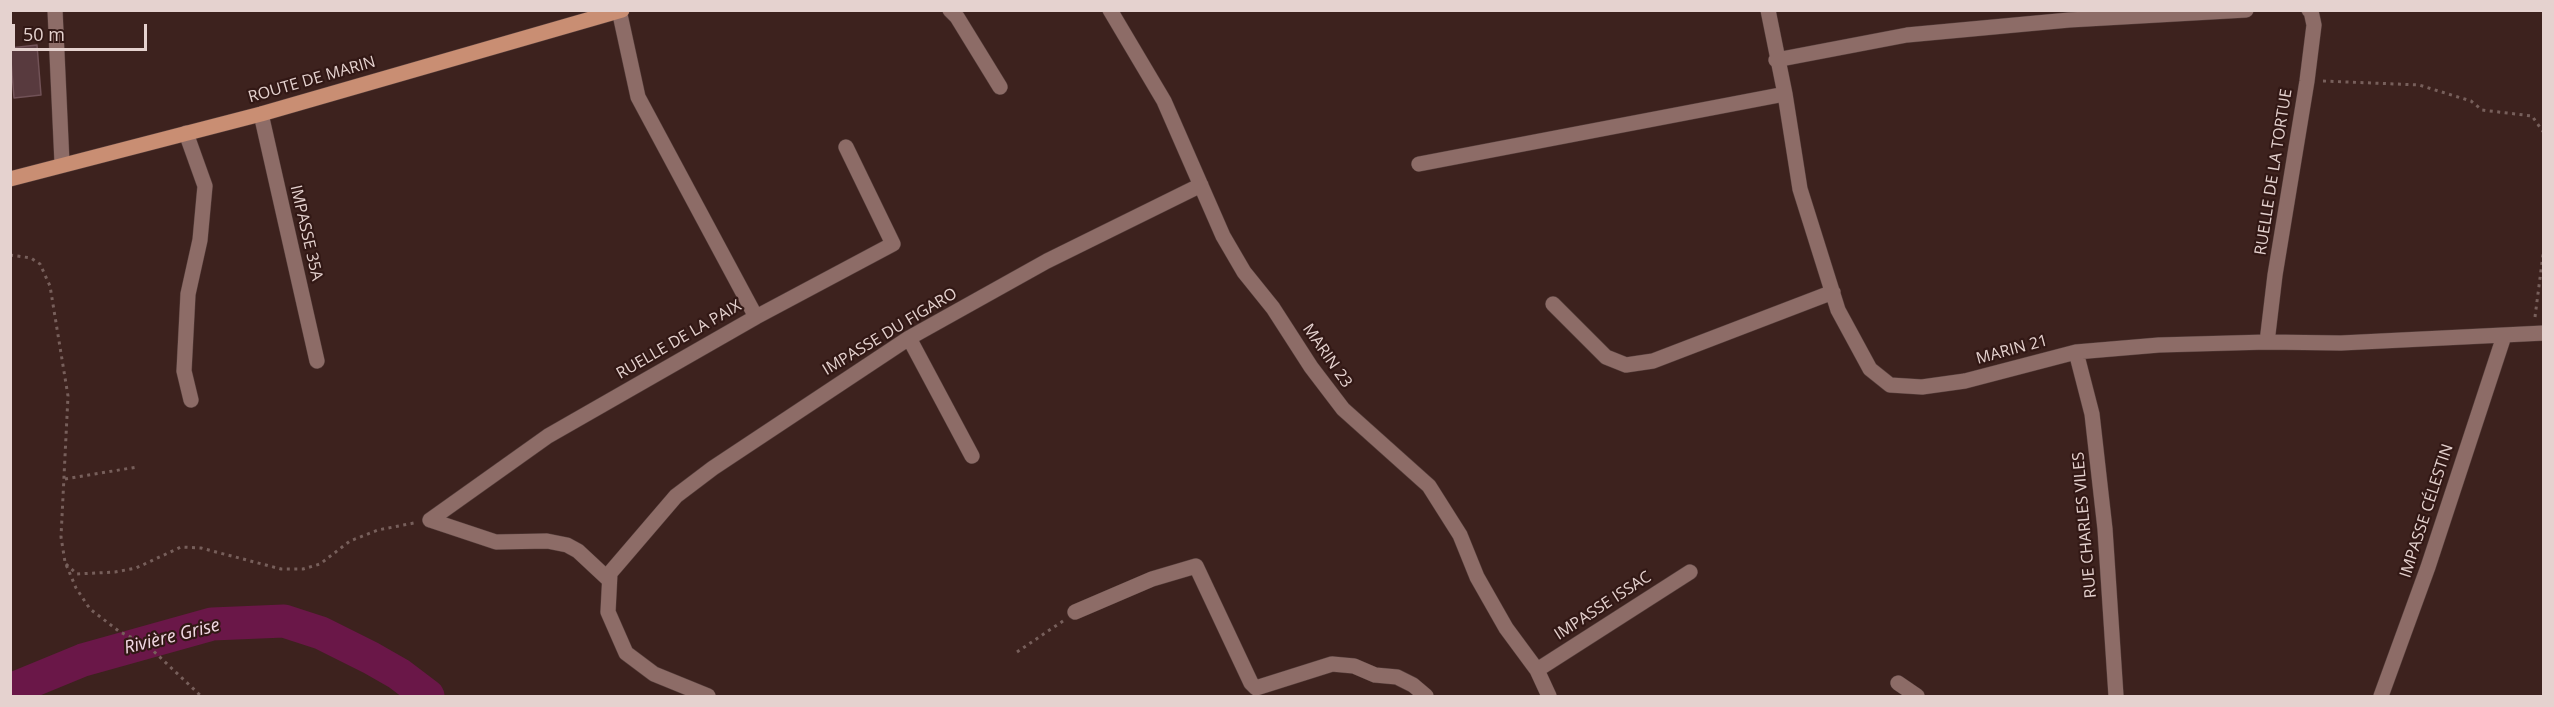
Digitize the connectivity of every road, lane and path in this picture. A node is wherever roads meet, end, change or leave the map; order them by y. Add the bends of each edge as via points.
1 (56, 10) edge
2 (950, 10) edge
3 (1110, 10) edge
4 (1768, 10) edge
5 (2246, 10) edge
6 (2308, 10) edge
7 (620, 11) edge
8 (1776, 60) junction
9 (2307, 81) junction
10 (1000, 87) dead end
11 (1785, 94) junction
12 (261, 114) junction
13 (186, 133) junction
14 (2544, 133) edge
15 (846, 147) dead end
16 (62, 163) junction
17 (1419, 164) dead end
18 (10, 178) edge
19 (1201, 185) junction
20 (2544, 247) edge
21 (10, 255) edge
22 (1833, 292) junction
23 (1553, 304) dead end
24 (756, 317) junction
25 (2538, 333) edge
26 (2504, 336) junction
27 (909, 338) junction
28 (2267, 342) junction
29 (2076, 352) junction
30 (317, 361) dead end
31 (191, 400) dead end
32 (972, 456) dead end
33 (137, 467) dead end
34 (65, 479) junction
35 (430, 520) junction
36 (65, 562) junction
37 (1690, 572) dead end
38 (608, 579) junction
39 (1075, 612) joint
40 (1017, 652) dead end
41 (1537, 670) junction
42 (1898, 683) dead end
43 (201, 696) edge
44 (708, 696) edge
45 (1426, 696) edge
46 (1549, 696) edge
47 (1917, 696) edge
48 (2116, 696) edge
49 (2381, 696) edge

1 - 16 street
2 - 10 street
3 - 19 street, MARIN 23 via 1164,100
4 - 8 street, MARIN 21
5 - 8 street via 2068,20 1907,35
6 - 9 street, RUELLE DE LA TORTUE via 2314,25
7 - 12 main road, ROUTE DE MARIN
7 - 24 street, RUELLE DE LA PAIX via 638,97
8 - 11 street, MARIN 21
9 - 14 path via 2420,85 2471,101 2482,110 2532,116
9 - 28 street, RUELLE DE LA TORTUE
11 - 17 street
11 - 22 street, MARIN 21 via 1800,189
12 - 13 main road, ROUTE DE MARIN
12 - 30 street, IMPASSE 35A
13 - 16 main road, ROUTE DE MARIN
13 - 31 street via 205,186 200,240 188,294 184,371
15 - 24 street via 893,244
16 - 18 main road, ROUTE DE MARIN
19 - 27 street, IMPASSE DU FIGARO via 1047,261
19 - 41 street, MARIN 23 via 1244,272 1273,308 1311,368 1343,409 1429,486 1460,535 1494,607
20 - 25 path
21 - 34 path via 31,258 40,264 50,286 68,396
22 - 23 street via 1653,361 1626,365 1606,357
22 - 29 street, MARIN 21 via 1838,310 1870,369 1890,385 1922,387 1965,381
24 - 35 street, RUELLE DE LA PAIX via 548,436
25 - 26 street, MARIN 21
26 - 28 street, MARIN 21
26 - 49 street, IMPASSE CÉLESTIN
27 - 32 street
27 - 38 street, IMPASSE DU FIGARO via 676,496
28 - 29 street, MARIN 21
29 - 48 street, RUE CHARLES VILES via 2092,414 2105,529
33 - 34 path
34 - 36 path via 61,537
35 - 36 path via 378,530 350,541 320,564 303,569 281,569 201,548 181,547 135,568 115,572 77,574
35 - 38 street via 496,542 547,541 567,545
36 - 43 path via 90,609 120,632 146,644
37 - 41 street, IMPASSE ISSAC
38 - 44 street via 608,612 626,653 654,674
39 - 40 path
39 - 45 street via 1152,579 1196,566 1256,688 1332,664 1397,677
41 - 46 street, MARIN 23
42 - 47 street

